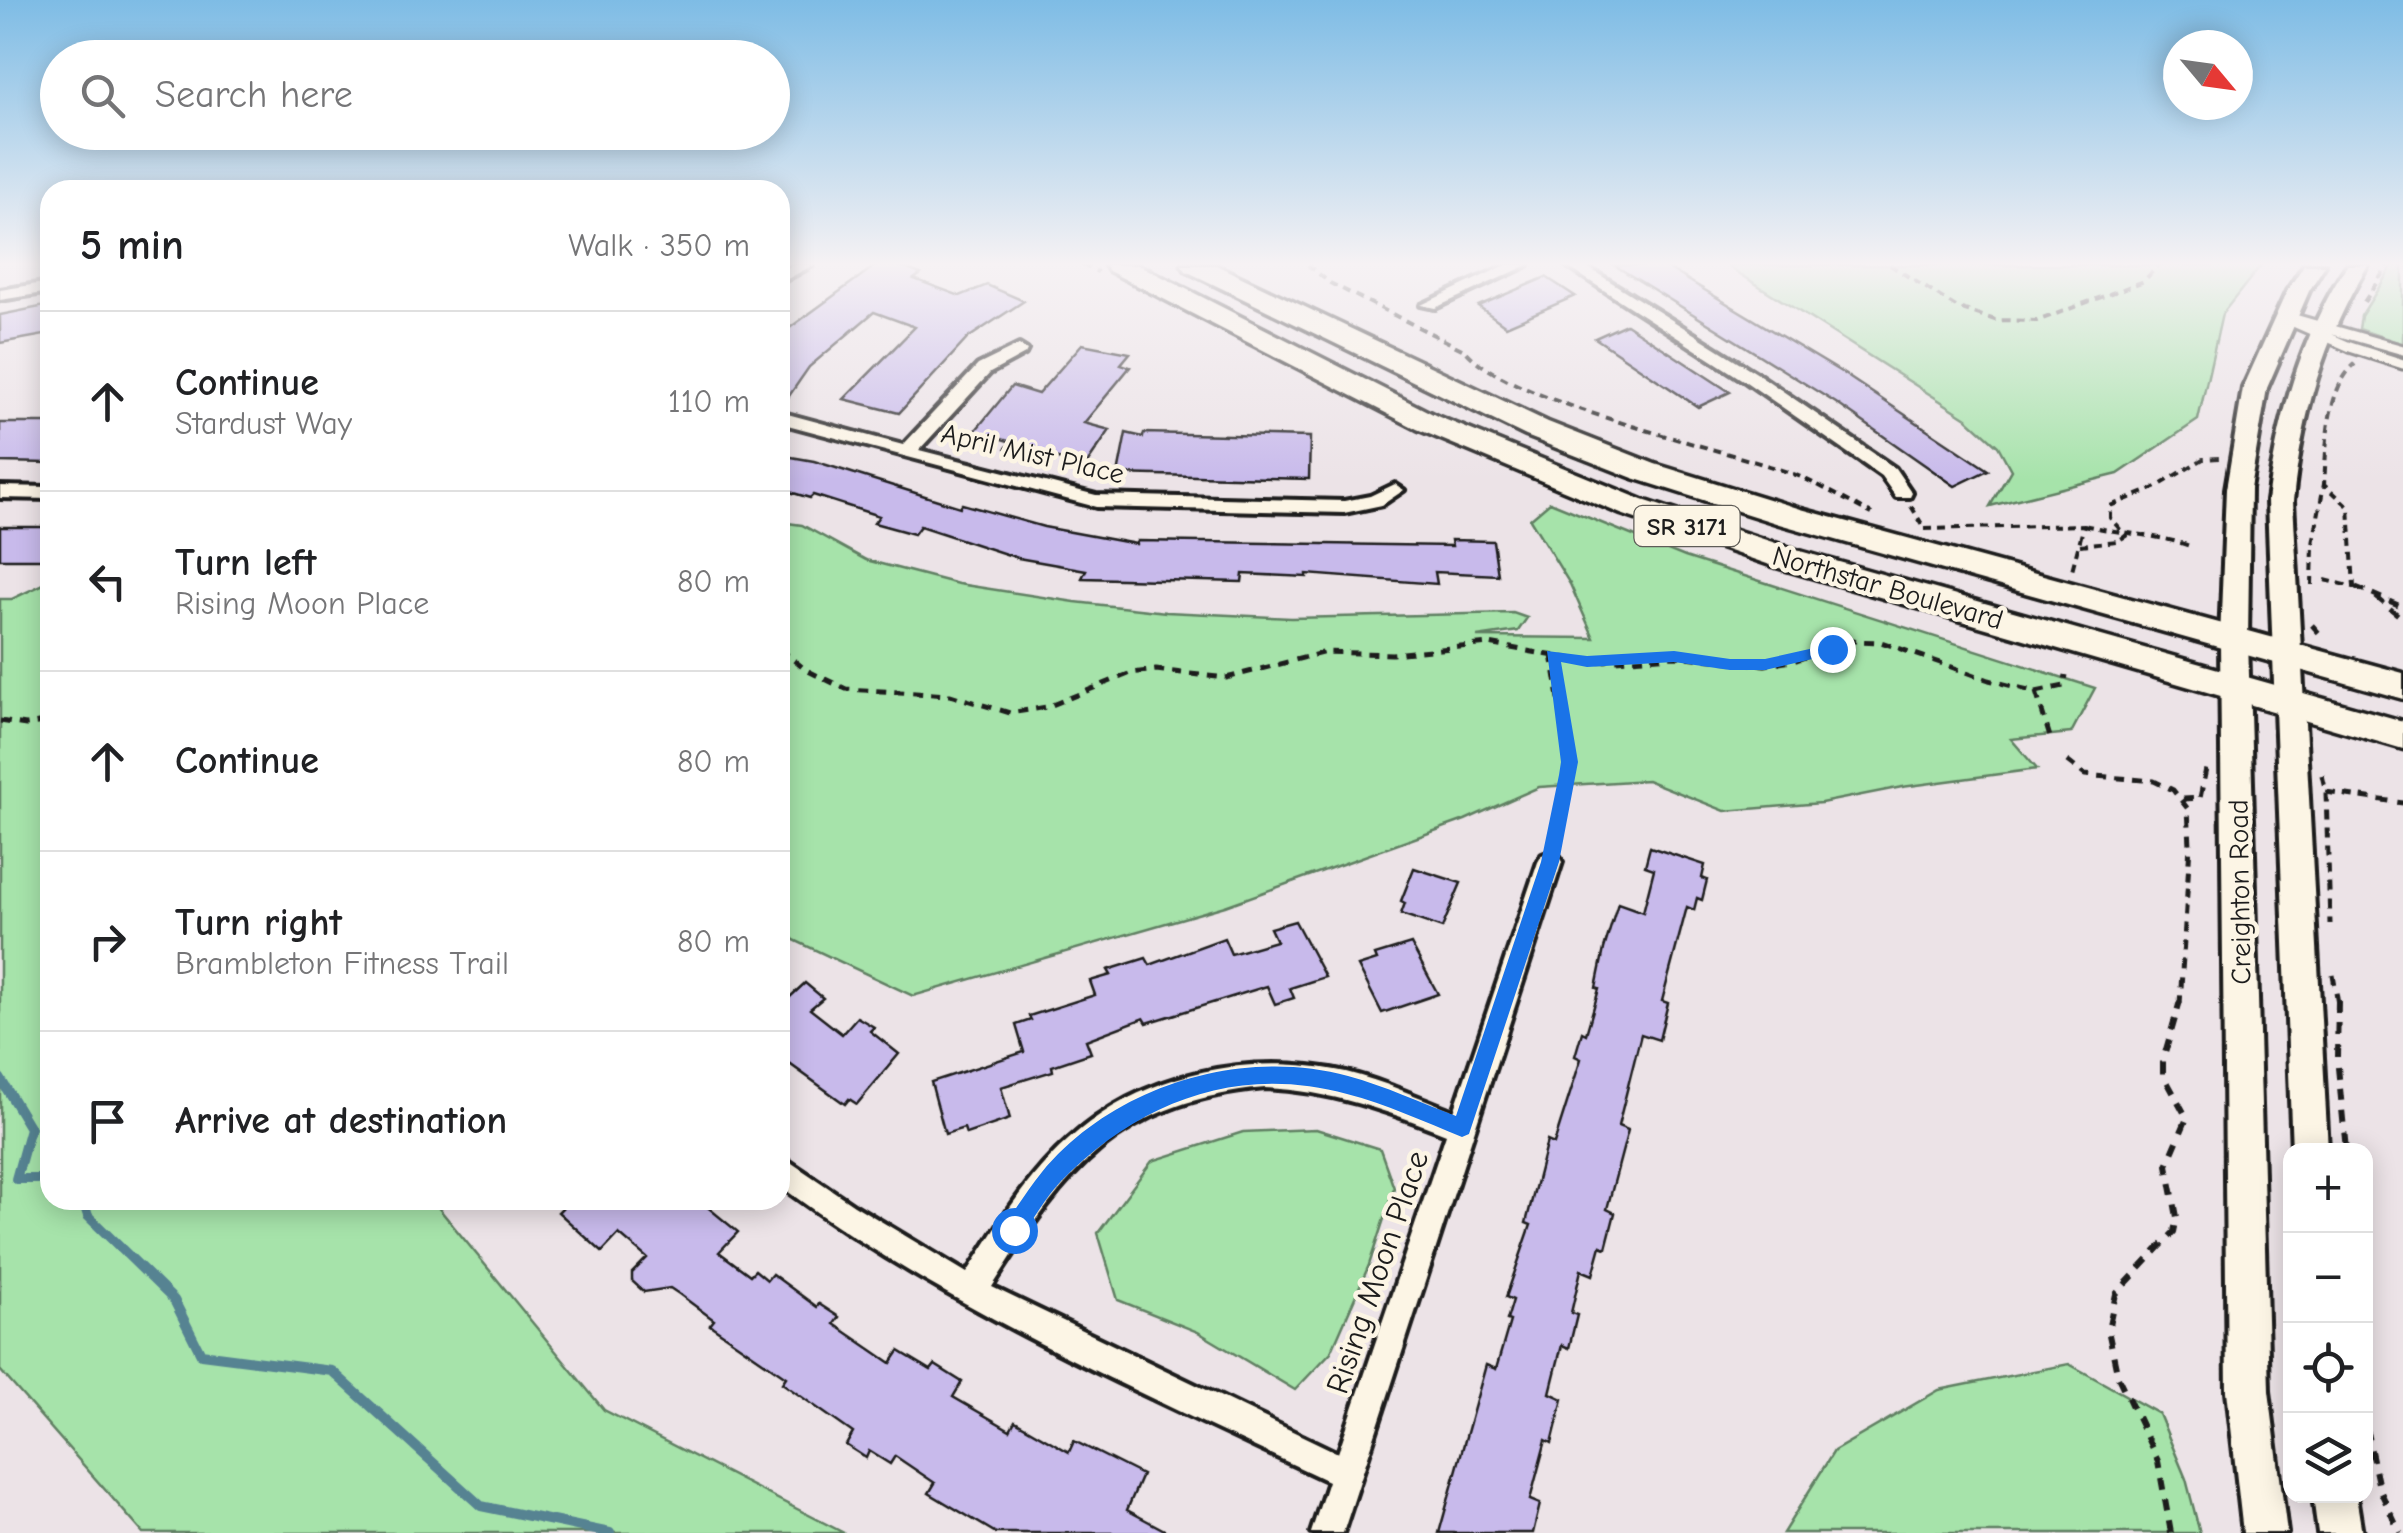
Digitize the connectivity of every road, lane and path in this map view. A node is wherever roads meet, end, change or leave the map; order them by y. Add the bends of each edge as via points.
1 (1258, 337) edge
2 (1344, 337) edge
3 (1437, 337) edge
4 (1686, 337) edge
5 (2276, 337) edge
6 (2318, 337) edge
7 (2338, 337) edge
8 (2350, 337) edge
9 (1019, 350) dead end
10 (2403, 350) edge
11 (2366, 364) dead end
12 (2403, 364) edge
13 (790, 420) edge
14 (1674, 437) dead end
15 (907, 452) junction
16 (2220, 458) dead end
17 (2324, 484) junction
18 (1395, 490) dead end
19 (0, 492) edge
20 (40, 493) edge
21 (1903, 493) joint
22 (2084, 525) dead end
23 (1925, 529) dead end
24 (2126, 536) junction
25 (2079, 546) dead end
26 (2190, 546) dead end
27 (2325, 580) dead end
28 (2354, 587) junction
29 (2311, 593) dead end
30 (2374, 595) junction
31 (2403, 607) edge
32 (2307, 614) dead end
33 (2403, 619) edge
34 (2320, 634) dead end
35 (2234, 640) junction
36 (1552, 654) junction
37 (2286, 654) junction
38 (790, 657) edge
39 (2066, 675) dead end
40 (2403, 686) edge
41 (2235, 687) junction
42 (2036, 692) junction
43 (2289, 702) junction
44 (0, 721) edge
45 (40, 722) edge
46 (2403, 734) edge
47 (2050, 737) dead end
48 (2067, 761) dead end
49 (2319, 766) dead end
50 (2326, 792) junction
51 (2403, 804) edge
52 (1550, 862) joint
53 (2331, 931) dead end
54 (2332, 971) dead end
55 (1462, 1127) junction
56 (2310, 1143) edge
57 (2345, 1143) edge
58 (790, 1178) edge
59 (971, 1293) junction
60 (2373, 1458) edge
61 (1346, 1473) junction
62 (2336, 1503) edge
63 (1326, 1533) edge
64 (2171, 1533) edge
65 (2265, 1533) edge
66 (2340, 1533) edge
67 (2400, 1533) edge

1 - 41 main road, Northstar Boulevard / SR 3171 via 1428,423 1562,481 1788,559
2 - 35 main road, Northstar Boulevard / SR 3171 via 1536,429 1644,471
3 - 14 path via 1466,351 1479,367 1552,398
4 - 21 street via 1888,472
5 - 35 street, Creighton Road via 2244,436
6 - 37 street, Creighton Road via 2290,420 2280,500
7 - 12 lane
8 - 10 lane
9 - 15 street via 984,370
11 - 17 path via 2349,366 2338,391
13 - 15 street, April Mist Place
15 - 18 street, April Mist Place via 1072,497 1137,505 1344,508
16 - 24 path via 2204,458 2110,506 2110,518
17 - 28 path via 2349,507
17 - 29 path
19 - 20 street
21 - 23 path
22 - 24 path
24 - 25 path
24 - 26 path
27 - 28 path
28 - 30 path
30 - 31 path
30 - 33 path
32 - 34 path
35 - 37 main road, Northstar Boulevard / SR 3171
35 - 41 street, Creighton Road
36 - 38 path via 1489,644 1392,654 1326,652 1226,678 1156,670 1010,713 950,695 846,689
36 - 42 path via 1587,662 1674,656 1765,664 1854,641 1881,642
36 - 52 path via 1570,762
37 - 40 main road, Northstar Boulevard / SR 3171
37 - 43 street, Creighton Road
39 - 42 path via 2064,686
41 - 43 main road, Northstar Boulevard / SR 3171
41 - 65 street, Creighton Road via 2248,1391
42 - 47 path
43 - 46 main road, Northstar Boulevard / SR 3171
43 - 56 street, Creighton Road
44 - 45 path
48 - 64 path via 2084,775 2154,781 2173,790 2188,809 2179,1012 2163,1060 2188,1118 2168,1157 2178,1222 2172,1237 2120,1284 2108,1327 2114,1372 2154,1451
49 - 50 path
50 - 51 path
50 - 53 path
52 - 55 street, Rising Moon Place
54 - 57 path
55 - 59 street via 1321,1080 1274,1074 1189,1086 1121,1117 1051,1177
55 - 61 street, Rising Moon Place
58 - 59 street
59 - 61 street
60 - 67 path
61 - 63 street, Rising Moon Place
62 - 66 street

